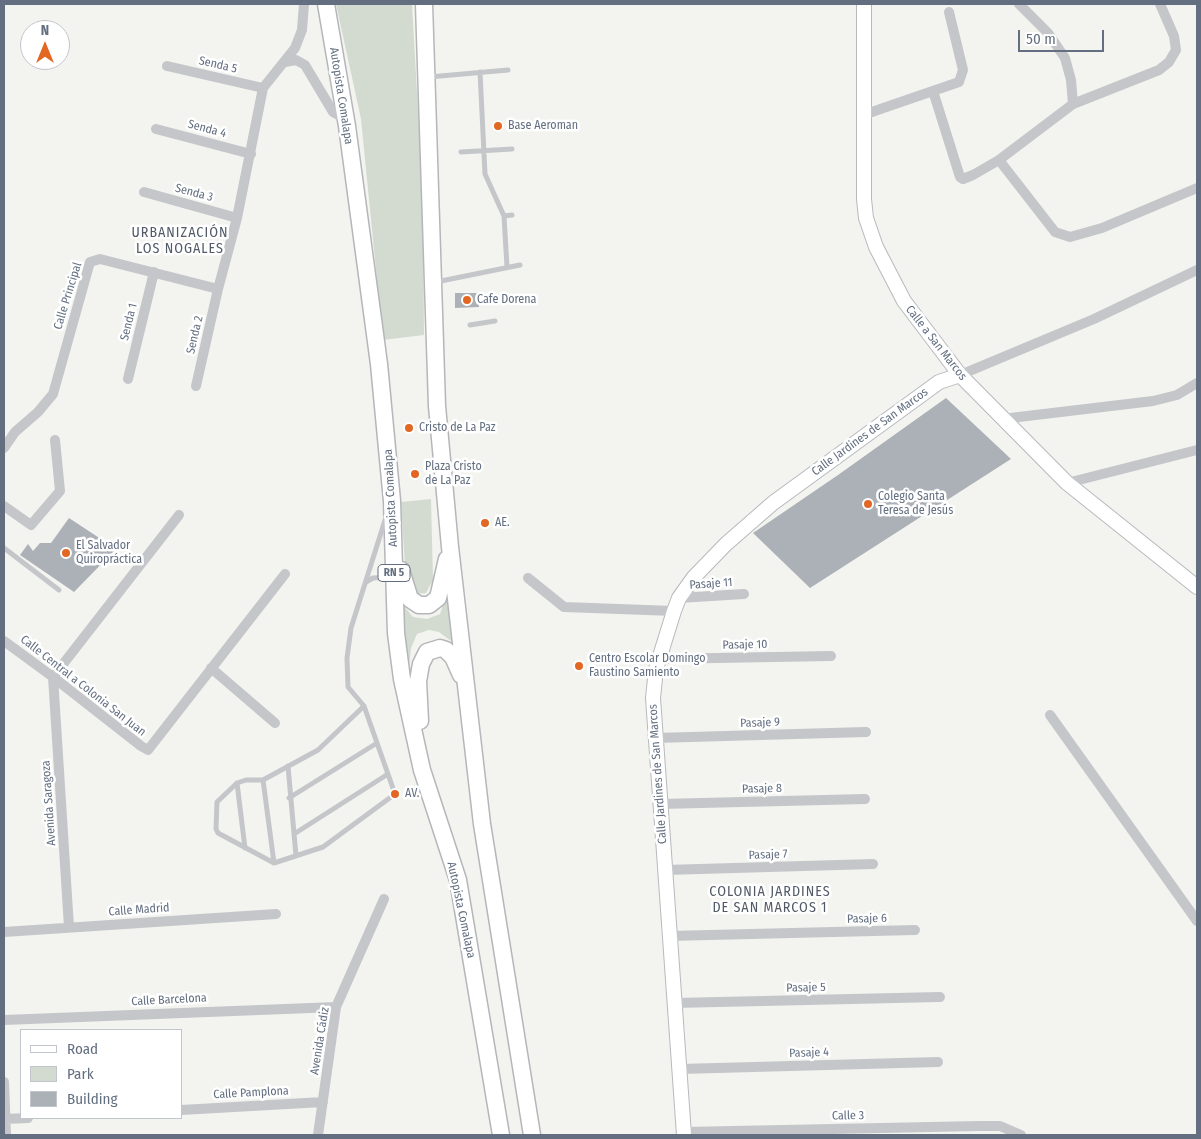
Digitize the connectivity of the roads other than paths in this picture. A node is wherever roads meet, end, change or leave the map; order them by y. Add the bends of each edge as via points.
1 (304, 4) edge
2 (326, 4) edge
3 (424, 4) edge
4 (864, 4) edge
5 (1019, 4) edge
6 (1160, 4) edge
7 (949, 12) dead end
8 (285, 62) junction
9 (167, 66) dead end
10 (508, 70) dead end
11 (480, 72) junction
12 (428, 77) junction
13 (263, 88) junction
14 (933, 91) junction
15 (1073, 104) junction
16 (863, 115) junction
17 (346, 119) junction
18 (156, 129) dead end
19 (512, 149) dead end
20 (484, 150) junction
21 (460, 152) dead end
22 (251, 154) junction
23 (999, 160) junction
24 (1197, 188) edge
25 (144, 192) dead end
26 (512, 215) dead end
27 (504, 216) junction
28 (237, 218) junction
29 (520, 265) dead end
30 (507, 267) junction
31 (1197, 270) edge
32 (154, 272) junction
33 (435, 282) junction
34 (218, 289) junction
35 (495, 321) dead end
36 (470, 325) dead end
37 (960, 375) junction
38 (128, 379) dead end
39 (1197, 383) edge
40 (196, 386) dead end
41 (1002, 419) junction
42 (55, 440) dead end
43 (4, 448) edge
44 (1197, 450) edge
45 (1066, 484) junction
46 (392, 501) junction
47 (4, 506) edge
48 (179, 515) dead end
49 (393, 539) junction
50 (450, 547) junction
51 (4, 548) edge
52 (285, 574) dead end
53 (394, 577) junction
54 (528, 578) dead end
55 (366, 582) junction
56 (1197, 587) edge
57 (59, 590) dead end
58 (744, 594) dead end
59 (677, 605) junction
60 (4, 641) edge
61 (831, 656) dead end
62 (659, 659) junction
63 (211, 668) junction
64 (53, 677) junction
65 (364, 706) junction
66 (1050, 715) dead end
67 (471, 721) junction
68 (275, 723) dead end
69 (866, 732) dead end
70 (655, 738) junction
71 (377, 743) junction
72 (288, 766) junction
73 (422, 770) junction
74 (388, 774) junction
75 (263, 780) junction
76 (237, 783) junction
77 (290, 798) junction
78 (865, 799) dead end
79 (660, 804) junction
80 (294, 834) junction
81 (245, 848) junction
82 (296, 856) junction
83 (274, 863) junction
84 (873, 864) dead end
85 (664, 870) junction
86 (384, 899) dead end
87 (276, 914) dead end
88 (1197, 921) edge
89 (69, 927) junction
90 (915, 930) dead end
91 (4, 932) edge
92 (669, 936) junction
93 (940, 997) dead end
94 (674, 1003) junction
95 (336, 1007) junction
96 (4, 1020) edge
97 (938, 1062) dead end
98 (680, 1069) junction
99 (4, 1082) edge
100 (323, 1102) junction
101 (182, 1110) edge
102 (20, 1118) edge
103 (5, 1119) junction
104 (684, 1134) edge
105 (6, 1135) edge
106 (318, 1135) edge
107 (501, 1135) edge
108 (532, 1135) edge
109 (1021, 1135) edge

1 - 8 street via 302,30
2 - 17 highway, Autopista Comalapa / RN 5
3 - 12 highway
4 - 16 main road, Calle a San Marcos
5 - 15 street via 1048,33 1065,58
6 - 15 street via 1174,36 1176,50 1169,62 1159,70
7 - 14 street via 963,77 959,82
8 - 13 street
8 - 17 street via 296,60 305,65 333,112
9 - 13 street, Senda 5
10 - 11 lane
11 - 12 lane
11 - 20 lane
12 - 33 highway
13 - 22 street
14 - 16 street
14 - 23 street via 960,177 973,176
15 - 23 street
16 - 37 main road, Calle a San Marcos via 864,199 866,218 876,246 904,301
17 - 46 highway, Autopista Comalapa / RN 5 via 379,364
18 - 22 street, Senda 4
19 - 20 lane
20 - 21 lane
20 - 27 lane via 485,174
22 - 28 street
23 - 24 street via 1055,232 1070,237 1102,228
25 - 28 street, Senda 3
26 - 27 lane
27 - 30 lane
28 - 34 street
29 - 30 lane
30 - 33 lane
31 - 37 street via 1094,319
32 - 34 street, Calle Principal
32 - 38 street, Senda 1
32 - 43 street, Calle Principal via 100,259 90,262 53,394 15,432
33 - 50 highway via 437,406
34 - 40 street, Senda 2
35 - 36 lane
37 - 41 main road, Calle a San Marcos
37 - 59 main road, Calle Jardines de San Marcos via 931,387 773,503 694,577
39 - 41 street via 1177,395 1152,401
41 - 45 main road, Calle a San Marcos
42 - 47 street via 60,491 31,525
44 - 45 street
45 - 56 main road, Calle a San Marcos
46 - 49 highway, Autopista Comalapa / RN 5
46 - 55 lane
48 - 64 street
49 - 50 highway via 406,590 418,605 429,605 438,598
49 - 53 highway, Autopista Comalapa / RN 5
50 - 67 highway
51 - 57 lane
52 - 63 street
53 - 55 lane via 373,578
53 - 73 highway, Autopista Comalapa / RN 5 via 402,680
54 - 59 street, Pasaje 11 via 564,608
55 - 65 lane via 351,628 347,658 348,687
58 - 59 street, Pasaje 11
59 - 62 main road, Calle Jardines de San Marcos
60 - 64 street, Calle Central a Colonia San Juan
61 - 62 street, Pasaje 10
62 - 70 main road, Calle Jardines de San Marcos via 652,698
63 - 64 street, Calle Central a Colonia San Juan via 148,750
63 - 68 street
64 - 89 street, Avenida Saragoza
65 - 71 lane
65 - 72 lane via 318,750
66 - 88 street
67 - 73 highway via 453,657 440,648 427,652 418,681
67 - 108 highway via 482,824
69 - 70 street, Pasaje 9
70 - 79 main road, Calle Jardines de San Marcos
71 - 74 lane
71 - 77 lane
72 - 75 lane
72 - 77 lane
73 - 107 highway, Autopista Comalapa / RN 5 via 458,880
74 - 80 lane
74 - 82 lane via 395,794 323,847
75 - 76 lane
75 - 83 lane
76 - 81 lane
76 - 81 lane via 217,802 216,830
77 - 80 lane
78 - 79 street, Pasaje 8
79 - 85 main road, Calle Jardines de San Marcos
80 - 82 lane
81 - 83 lane
82 - 83 lane
84 - 85 street, Pasaje 7
85 - 92 main road, Calle Jardines de San Marcos
86 - 95 street, Avenida Cádiz
87 - 89 street, Calle Madrid
89 - 91 street, Calle Madrid
90 - 92 street, Pasaje 6
92 - 94 main road, Calle Jardines de San Marcos
93 - 94 street, Pasaje 5
94 - 98 main road, Calle Jardines de San Marcos
95 - 96 street, Calle Barcelona
95 - 100 street, Avenida Cádiz
97 - 98 street, Pasaje 4
98 - 104 main road, Calle Jardines de San Marcos
99 - 103 street
100 - 101 street, Calle Pamplona
100 - 106 street, Avenida Cádiz
102 - 103 street
103 - 105 street
104 - 109 street, Calle 3 via 980,1126 1011,1129

